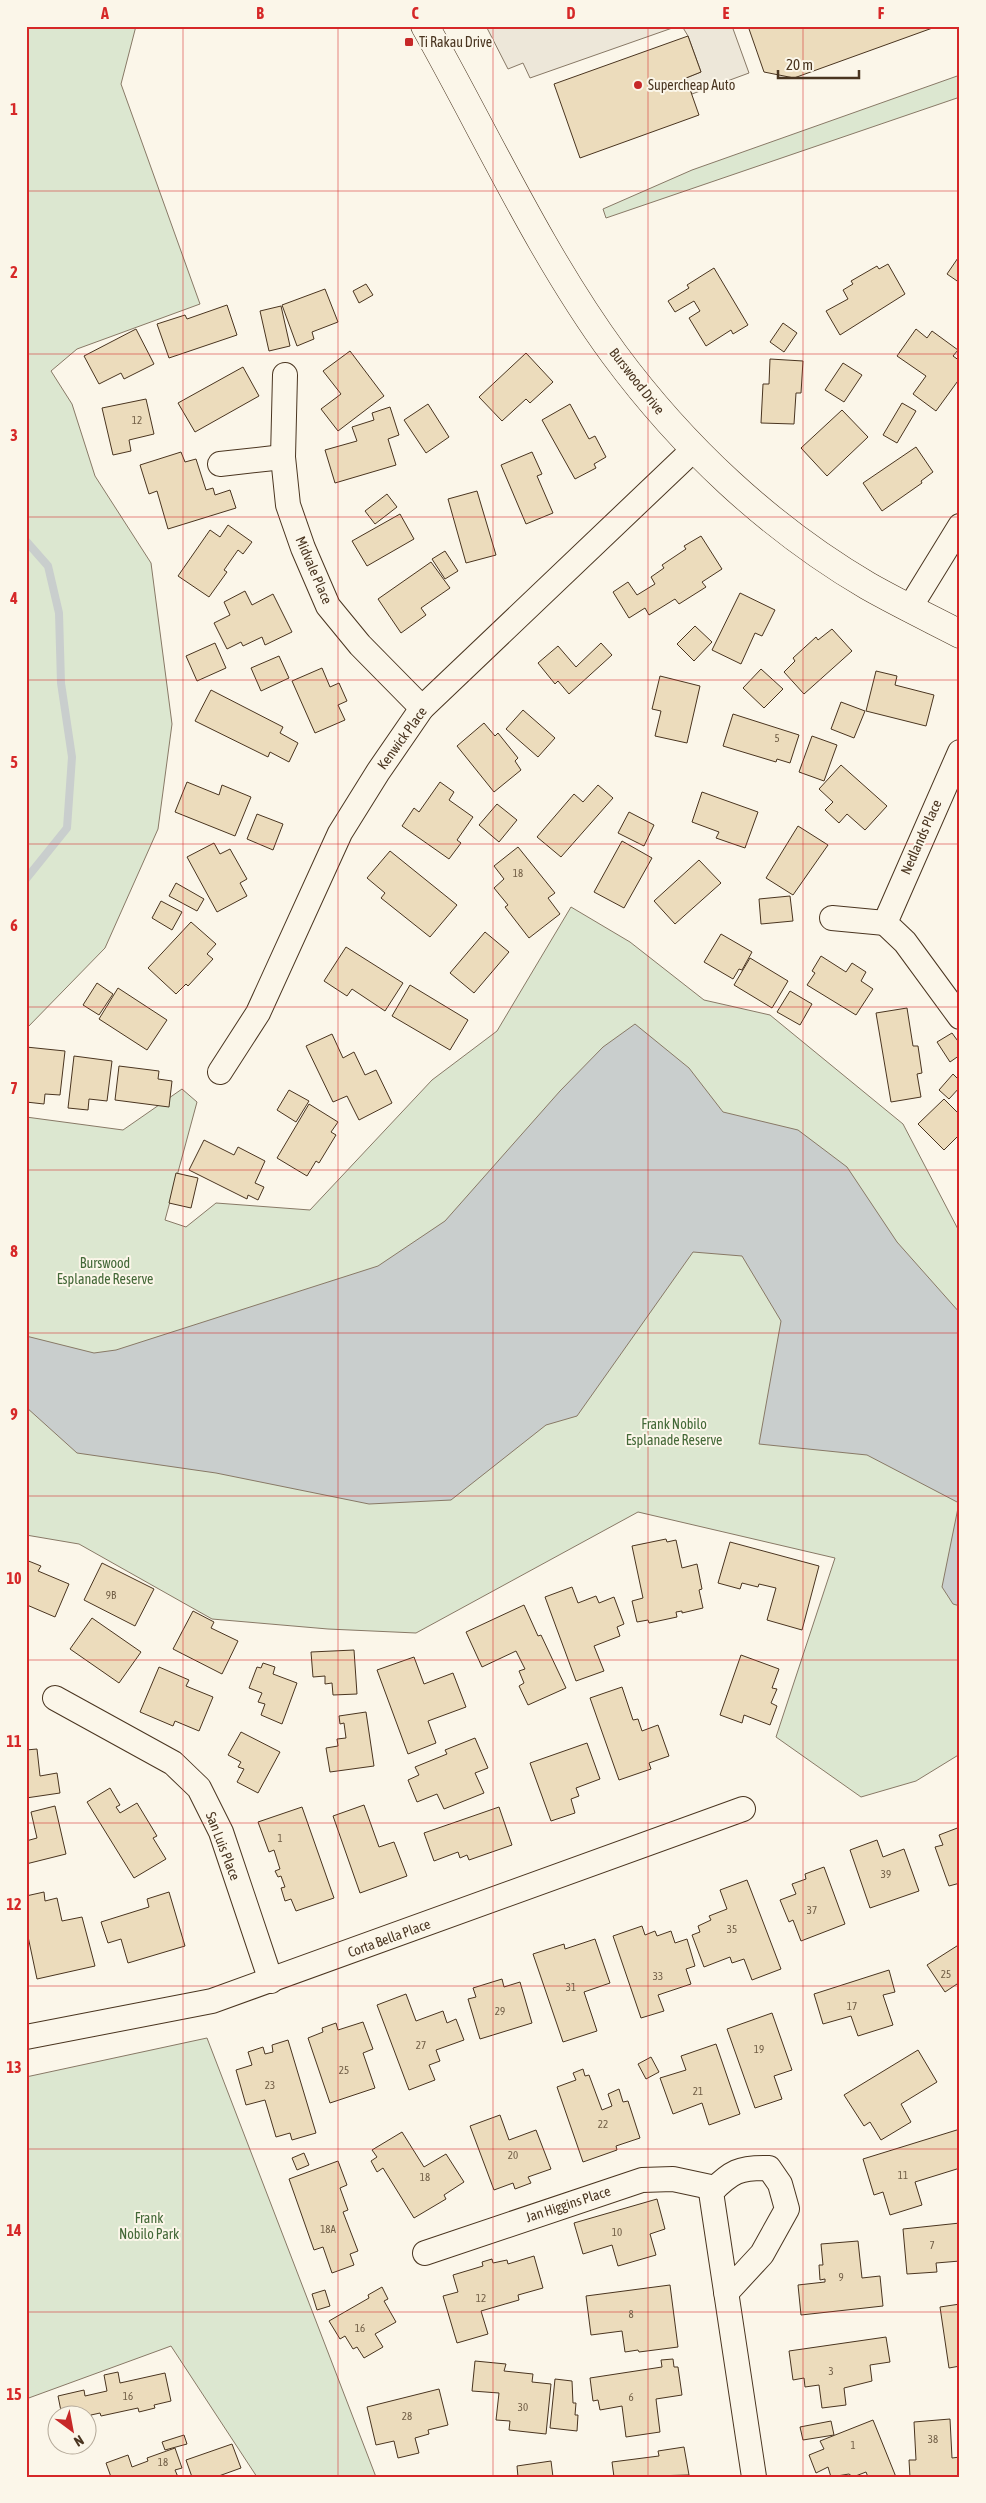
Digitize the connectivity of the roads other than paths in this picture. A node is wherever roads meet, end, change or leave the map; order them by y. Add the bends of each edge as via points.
1 (426, 26) edge
2 (285, 375) dead end
3 (694, 449) junction
4 (283, 457) junction
5 (220, 464) dead end
6 (960, 526) edge
7 (909, 608) junction
8 (960, 634) edge
9 (422, 708) junction
10 (960, 752) edge
11 (832, 918) dead end
12 (884, 923) junction
13 (960, 1017) edge
14 (220, 1072) dead end
15 (55, 1698) dead end
16 (744, 1809) dead end
17 (271, 1981) junction
18 (26, 2037) edge
19 (715, 2188) junction
20 (425, 2253) dead end
21 (726, 2293) junction
22 (754, 2477) edge

1 - 3 street, Burswood Drive via 578,300 656,407
2 - 4 street, Midvale Place
3 - 7 street, Burswood Drive via 798,539
3 - 9 street, Kenwick Place
4 - 5 street
4 - 9 street, Midvale Place via 288,505 328,606 360,645
6 - 7 street
7 - 8 street, Burswood Drive
9 - 14 street, Kenwick Place via 340,834 258,1013
10 - 12 street, Nedlands Place
11 - 12 street
12 - 13 street via 905,942
15 - 17 street, San Luis Place via 173,1763 199,1788 221,1832
16 - 17 street, Corta Bella Place
17 - 18 street, Corta Bella Place via 212,2001
19 - 20 street, Jan Higgins Place via 673,2179 642,2180
19 - 21 street via 711,2192
19 - 21 street via 734,2171 768,2168 780,2184 787,2209 762,2254
21 - 22 street

